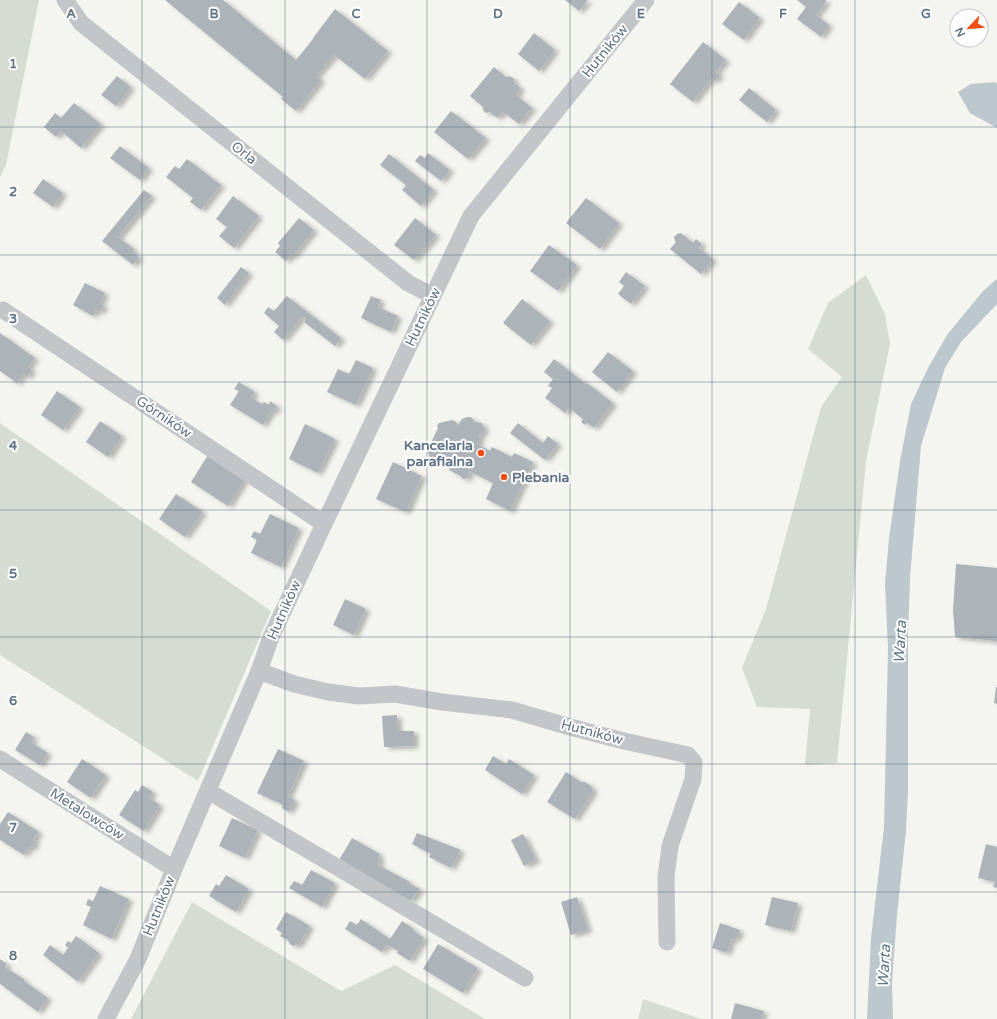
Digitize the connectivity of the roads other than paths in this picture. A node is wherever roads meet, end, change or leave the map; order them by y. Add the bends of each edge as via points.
1 (65, 0) edge
2 (646, 0) edge
3 (433, 296) junction
4 (3, 310) dead end
5 (324, 524) junction
6 (259, 670) junction
7 (0, 759) edge
8 (208, 791) junction
9 (174, 869) junction
10 (667, 942) dead end
11 (525, 978) dead end
12 (106, 1019) edge

1 - 3 street, Orla via 81,23 408,283
2 - 3 street, Hutników via 471,216
3 - 5 street, Hutników
4 - 5 street, Górników
5 - 6 street, Hutników via 271,637
6 - 8 street, Hutników
6 - 10 street, Hutników via 294,684 328,692 359,696 395,694 512,710 624,741 688,755 694,762 693,779 670,846 666,877
7 - 9 street, Metalowców
8 - 9 street, Hutników
8 - 11 street
9 - 12 street, Hutników via 138,959

